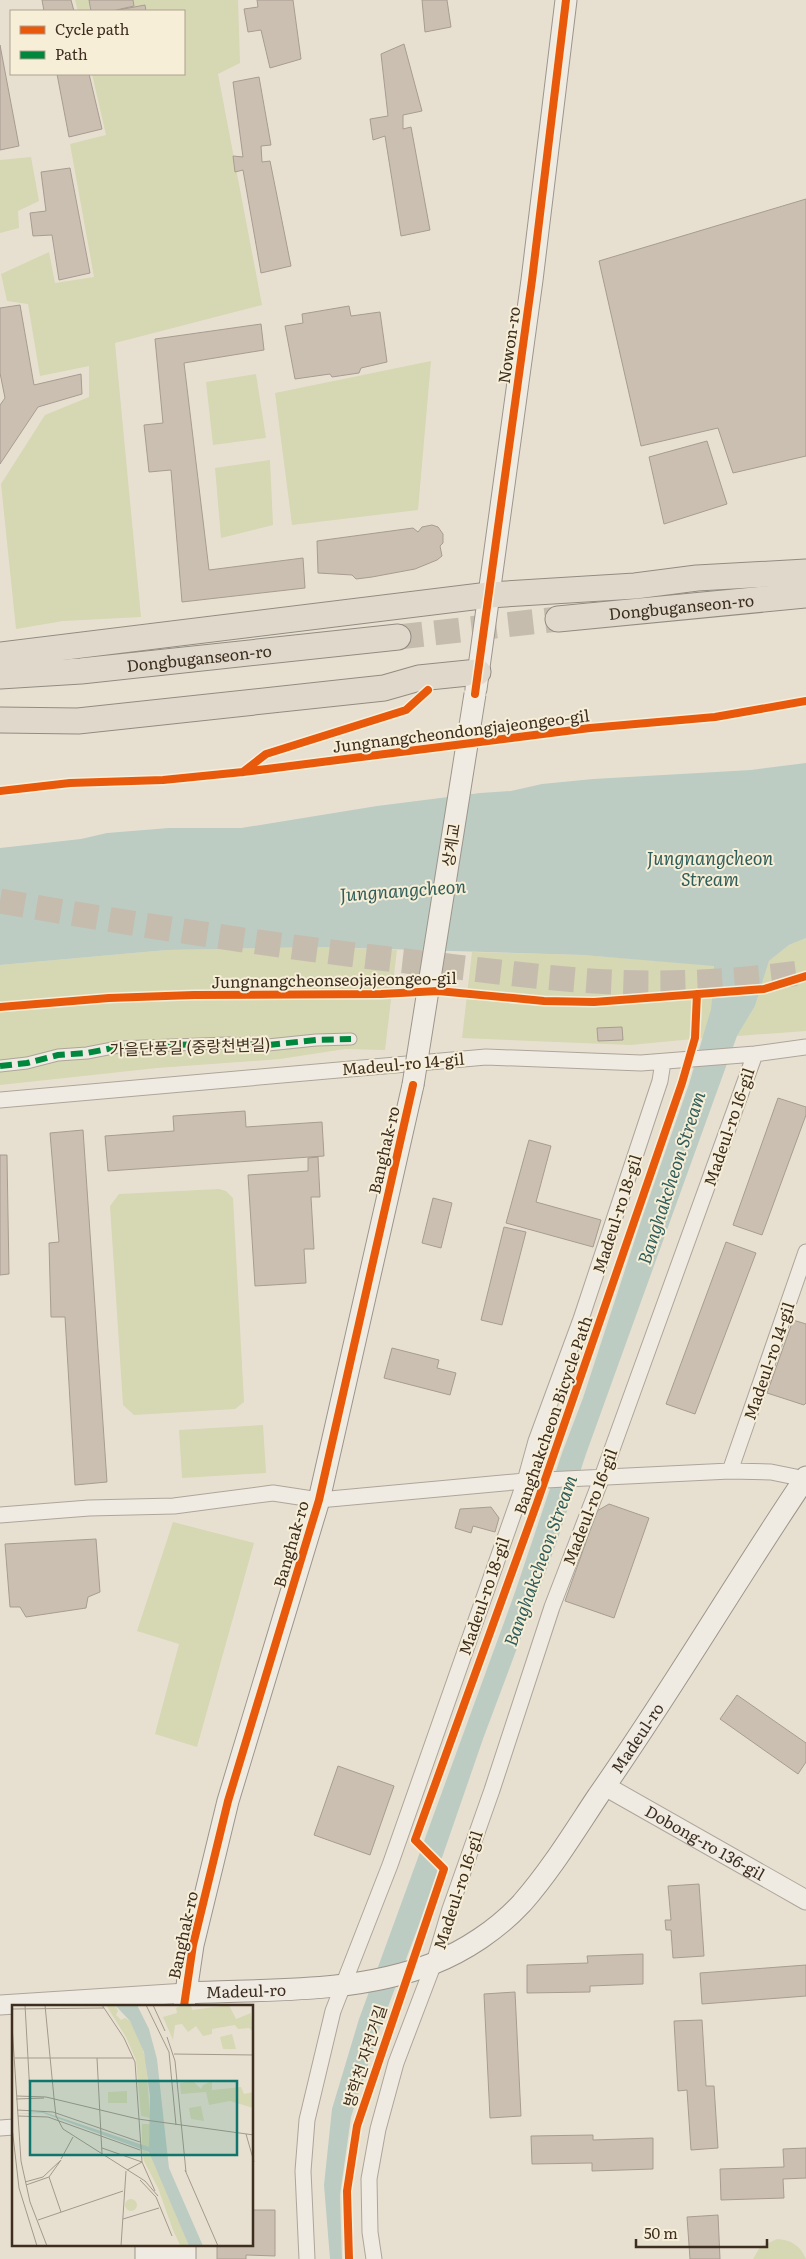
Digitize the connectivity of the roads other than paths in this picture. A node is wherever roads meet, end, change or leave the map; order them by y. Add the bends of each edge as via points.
1 (566, 0) edge
2 (806, 572) edge
3 (806, 595) edge
4 (489, 596) junction
5 (558, 619) tunnel mouth
6 (398, 637) tunnel mouth
7 (0, 654) edge
8 (0, 676) edge
9 (477, 683) junction
10 (0, 720) edge
11 (351, 1039) dead end
12 (806, 1047) edge
13 (750, 1054) junction
14 (663, 1062) junction
15 (0, 1066) edge
16 (413, 1085) joint
17 (0, 1100) edge
18 (806, 1252) edge
19 (730, 1471) junction
20 (598, 1478) junction
21 (805, 1478) edge
22 (531, 1480) junction
23 (319, 1500) junction
24 (0, 1514) edge
25 (605, 1786) junction
26 (806, 1900) edge
27 (428, 1965) junction
28 (342, 1986) junction
29 (185, 2000) edge
30 (0, 2004) edge
31 (146, 2246) edge
32 (166, 2246) edge
33 (185, 2246) edge
34 (197, 2246) edge
35 (146, 2259) edge
36 (166, 2259) edge
37 (185, 2259) edge
38 (197, 2259) edge
39 (308, 2259) edge
40 (374, 2259) edge

1 - 4 main road, Nowon-ro
2 - 4 highway
3 - 5 highway, Dongbuganseon-ro
4 - 7 highway
4 - 9 main road, Nowon-ro
6 - 8 highway, Dongbuganseon-ro via 81,671
9 - 10 highway via 419,678 384,688 78,721
9 - 16 main road, 상계교, bridge
11 - 15 street, 가을단풍길 (중랑천변길) via 268,1045 118,1047
12 - 13 street, Madeul-ro 14-gil
13 - 14 street, Madeul-ro 14-gil
13 - 20 street, Madeul-ro 16-gil
14 - 17 street, Madeul-ro 14-gil via 486,1057
14 - 22 street, Madeul-ro 18-gil via 646,1127 536,1441
16 - 23 main road, Banghak-ro
18 - 19 street, Madeul-ro 14-gil
19 - 20 street, Madeul-ro
19 - 21 street, Madeul-ro via 771,1472
20 - 22 street, Banghak-ro
20 - 27 street, Madeul-ro 16-gil via 492,1790
21 - 25 main road, Madeul-ro
22 - 23 street, Banghak-ro
22 - 28 street, Madeul-ro 18-gil via 361,1944
23 - 24 street, Banghak-ro via 272,1493 174,1506
23 - 29 main road, Banghak-ro via 228,1801 193,1945
25 - 26 street, Dobong-ro 136-gil
25 - 27 main road, Madeul-ro via 521,1903 492,1930 468,1946
27 - 28 main road, Madeul-ro
27 - 40 street via 378,2128 369,2179
28 - 29 main road, Madeul-ro
28 - 39 street via 307,2120 303,2171
29 - 30 street, Madeul-ro
31 - 35 main road
32 - 36 main road
33 - 37 main road
34 - 38 main road

